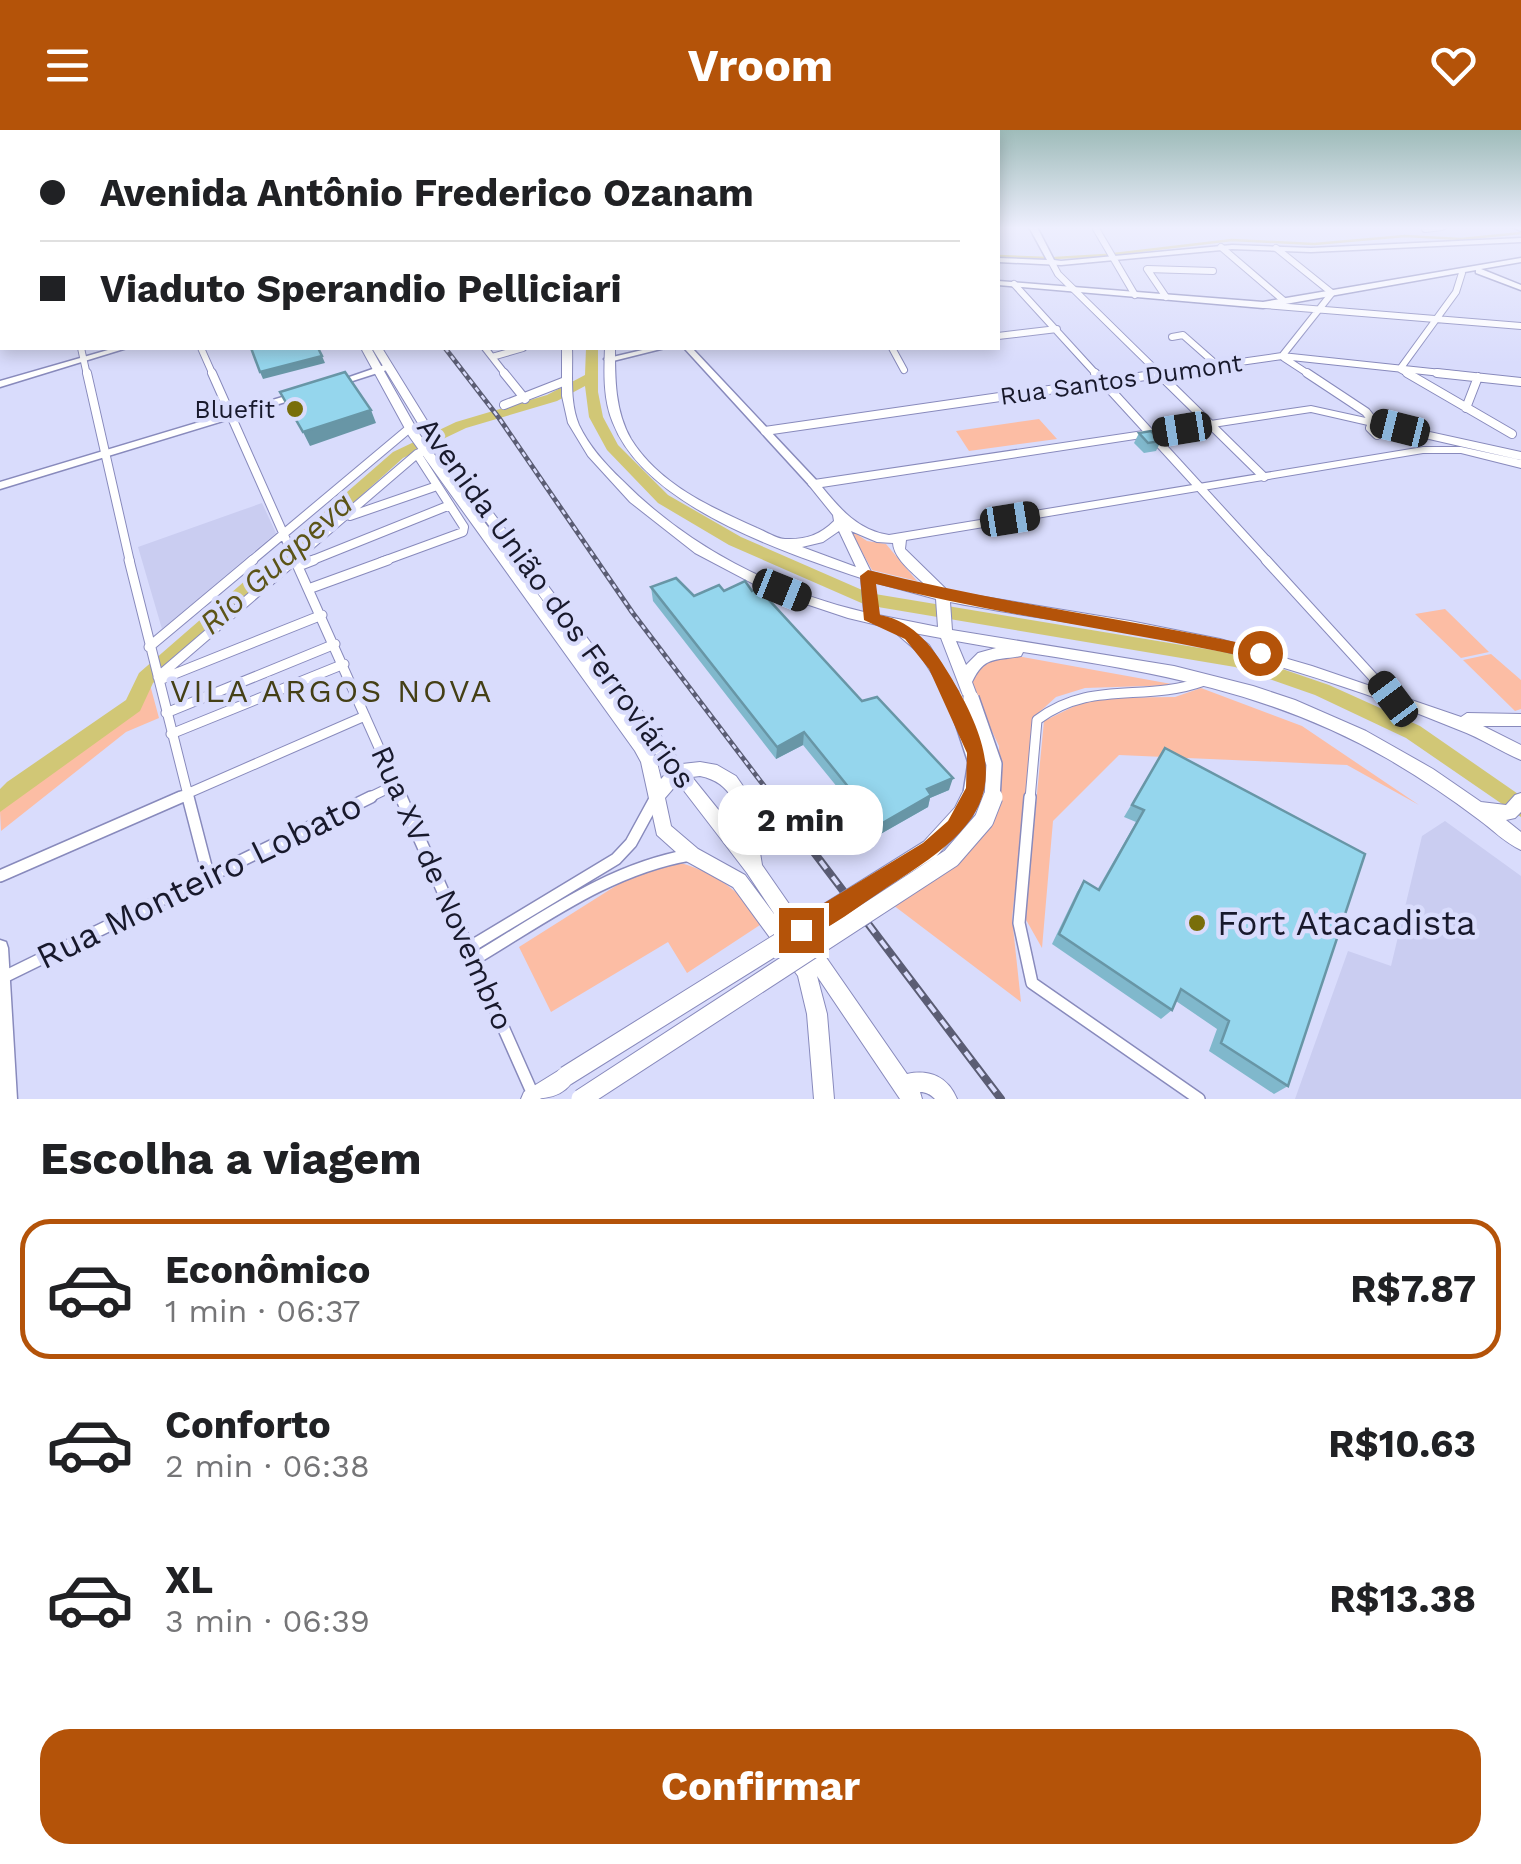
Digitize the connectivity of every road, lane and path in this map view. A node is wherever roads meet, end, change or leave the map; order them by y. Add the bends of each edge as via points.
1 (1060, 272) edge
2 (1122, 272) edge
3 (1149, 272) edge
4 (1250, 272) edge
5 (1303, 272) edge
6 (1466, 272) edge
7 (1482, 272) edge
8 (1462, 273) junction
9 (1000, 282) edge
10 (1014, 284) junction
11 (1521, 288) edge
12 (1075, 290) junction
13 (1135, 295) junction
14 (1330, 296) junction
15 (1166, 297) junction
16 (1283, 300) junction
17 (1264, 305) junction
18 (1321, 310) junction
19 (1437, 320) junction
20 (1521, 326) edge
21 (1057, 329) junction
22 (1000, 336) edge
23 (1172, 337) dead end
24 (204, 350) edge
25 (368, 350) edge
26 (377, 350) edge
27 (487, 350) edge
28 (515, 350) edge
29 (567, 350) edge
30 (641, 350) edge
31 (692, 350) edge
32 (893, 350) edge
33 (82, 353) edge
34 (610, 353) edge
35 (492, 356) junction
36 (1282, 356) junction
37 (1217, 365) junction
38 (1400, 368) junction
39 (382, 369) junction
40 (904, 370) dead end
41 (1160, 374) junction
42 (1478, 377) junction
43 (1106, 381) junction
44 (1521, 382) edge
45 (568, 383) junction
46 (0, 384) edge
47 (327, 386) edge
48 (310, 392) edge
49 (525, 399) junction
50 (504, 405) dead end
51 (1466, 408) junction
52 (232, 416) junction
53 (1374, 421) junction
54 (1210, 424) junction
55 (1402, 428) junction
56 (765, 431) junction
57 (1153, 434) junction
58 (1376, 434) dead end
59 (1512, 434) dead end
60 (424, 442) junction
61 (1472, 445) junction
62 (1442, 448) junction
63 (1423, 450) joint
64 (106, 454) junction
65 (1521, 456) edge
66 (1521, 464) edge
67 (1264, 477) junction
68 (814, 484) junction
69 (0, 486) edge
70 (437, 486) junction
71 (1203, 488) junction
72 (450, 505) junction
73 (832, 507) junction
74 (344, 518) junction
75 (840, 521) junction
76 (288, 535) junction
77 (900, 537) junction
78 (772, 540) junction
79 (298, 558) junction
80 (869, 582) junction
81 (311, 588) junction
82 (943, 597) junction
83 (322, 615) junction
84 (877, 618) junction
85 (944, 626) junction
86 (335, 644) junction
87 (151, 650) junction
88 (1069, 654) junction
89 (344, 664) junction
90 (158, 676) junction
91 (1207, 680) junction
92 (963, 693) junction
93 (1393, 699) junction
94 (166, 713) junction
95 (365, 716) junction
96 (1439, 716) junction
97 (1521, 720) edge
98 (171, 734) junction
99 (1521, 753) edge
100 (678, 771) junction
101 (397, 784) junction
102 (188, 794) junction
103 (656, 796) junction
104 (1472, 802) junction
105 (1515, 806) edge
106 (1521, 842) edge
107 (692, 856) junction
108 (753, 867) junction
109 (0, 876) edge
110 (209, 878) junction
111 (0, 948) edge
112 (472, 953) junction
113 (2, 978) edge
114 (908, 1092) edge
115 (533, 1098) edge
116 (8, 1099) edge
117 (581, 1099) edge
118 (824, 1099) edge
119 (947, 1099) edge
120 (1199, 1099) edge

1 - 12 street
2 - 13 street
3 - 15 street
4 - 16 street
5 - 14 street
6 - 8 main road
7 - 11 main road
8 - 14 main road
8 - 19 street
9 - 10 main road
10 - 12 main road
10 - 21 street
12 - 13 main road
12 - 41 street
13 - 15 main road
14 - 16 main road
14 - 18 street
15 - 17 main road
16 - 17 main road
17 - 18 street
18 - 19 street
18 - 36 street
19 - 20 street
19 - 38 street
21 - 22 street
21 - 43 street
23 - 37 street via 1183,335
24 - 52 street, Rua XV de Novembro
25 - 39 main road, Avenida União dos Ferroviários
26 - 39 main road, Avenida União dos Ferroviários
27 - 35 street
28 - 35 street
29 - 45 main road
30 - 34 main road
31 - 56 main road
32 - 40 street
33 - 46 main road
33 - 64 street
34 - 78 main road via 616,417 644,462 700,506
35 - 49 street
36 - 37 street, Rua Santos Dumont
36 - 38 street, Rua Santos Dumont
36 - 53 street
37 - 41 street, Rua Santos Dumont
38 - 42 street, Rua Santos Dumont
38 - 51 street
39 - 47 main road
39 - 60 main road, Avenida União dos Ferroviários
41 - 43 street, Rua Santos Dumont
41 - 54 street
42 - 44 street, Rua Santos Dumont
42 - 51 street
43 - 56 street, Rua Santos Dumont
43 - 57 street
45 - 49 street
45 - 84 main road via 573,422 611,476 682,537 754,579 838,613
48 - 52 main road
49 - 50 street
51 - 59 street
52 - 64 main road
52 - 76 street, Rua XV de Novembro
53 - 54 main road via 1311,408
53 - 55 main road
53 - 58 street via 1370,428
54 - 57 main road
54 - 67 street
55 - 61 main road
55 - 62 main road
56 - 68 main road
57 - 68 main road
57 - 71 street
60 - 70 street
60 - 74 street
60 - 76 street
60 - 100 main road, Avenida União dos Ferroviários
60 - 103 main road, Avenida União dos Ferroviários via 641,746
61 - 62 main road via 1447,442
61 - 65 main road
62 - 63 main road
62 - 66 main road
63 - 67 main road
64 - 69 main road
64 - 87 street
67 - 71 main road
68 - 73 main road
70 - 72 street
70 - 74 street
71 - 77 main road
71 - 93 street
72 - 79 street
72 - 81 street via 464,527 459,534
73 - 75 main road
73 - 77 main road via 867,536
74 - 79 street
75 - 78 main road via 826,538
75 - 80 main road
76 - 79 street, Rua XV de Novembro
76 - 87 street
77 - 82 main road via 904,556
78 - 80 main road
79 - 81 street, Rua XV de Novembro
79 - 90 street
80 - 82 main road
80 - 84 main road
81 - 83 street, Rua XV de Novembro
82 - 85 main road
82 - 93 main road via 1260,653
83 - 86 street, Rua XV de Novembro
83 - 90 street
84 - 85 main road
84 - 92 main road via 911,635
85 - 88 main road
85 - 92 main road
86 - 89 street, Rua XV de Novembro
86 - 94 street
87 - 90 street
88 - 91 main road
88 - 92 main road via 983,654 972,662
89 - 95 street, Rua XV de Novembro
89 - 98 street
90 - 94 street
91 - 104 main road via 1320,717
91 - 120 street via 1174,691 1087,692 1058,701 1037,720 1018,923 1032,983
92 - 115 main road, bridge via 978,770 969,808 955,828
92 - 117 main road, bridge via 995,759 986,822 973,839
93 - 96 main road
94 - 98 street
95 - 101 street, Rua XV de Novembro
95 - 102 street
96 - 97 main road
96 - 99 main road
98 - 102 street
100 - 103 main road
100 - 108 main road, Avenida União dos Ferroviários
100 - 108 main road via 710,768 739,792
101 - 110 street, Rua Monteiro Lobato
101 - 112 street, Rua XV de Novembro
102 - 109 street
102 - 110 street
103 - 107 main road, Avenida União dos Ferroviários via 663,830
103 - 112 street via 616,859
104 - 105 main road via 1488,812
104 - 106 main road
107 - 112 street via 623,871
107 - 118 main road, Avenida União dos Ferroviários via 739,881 806,972
108 - 114 main road, Avenida União dos Ferroviários
110 - 113 street, Rua Monteiro Lobato
111 - 113 main road
112 - 115 street, Rua XV de Novembro
113 - 116 main road
114 - 119 main road via 931,1083

